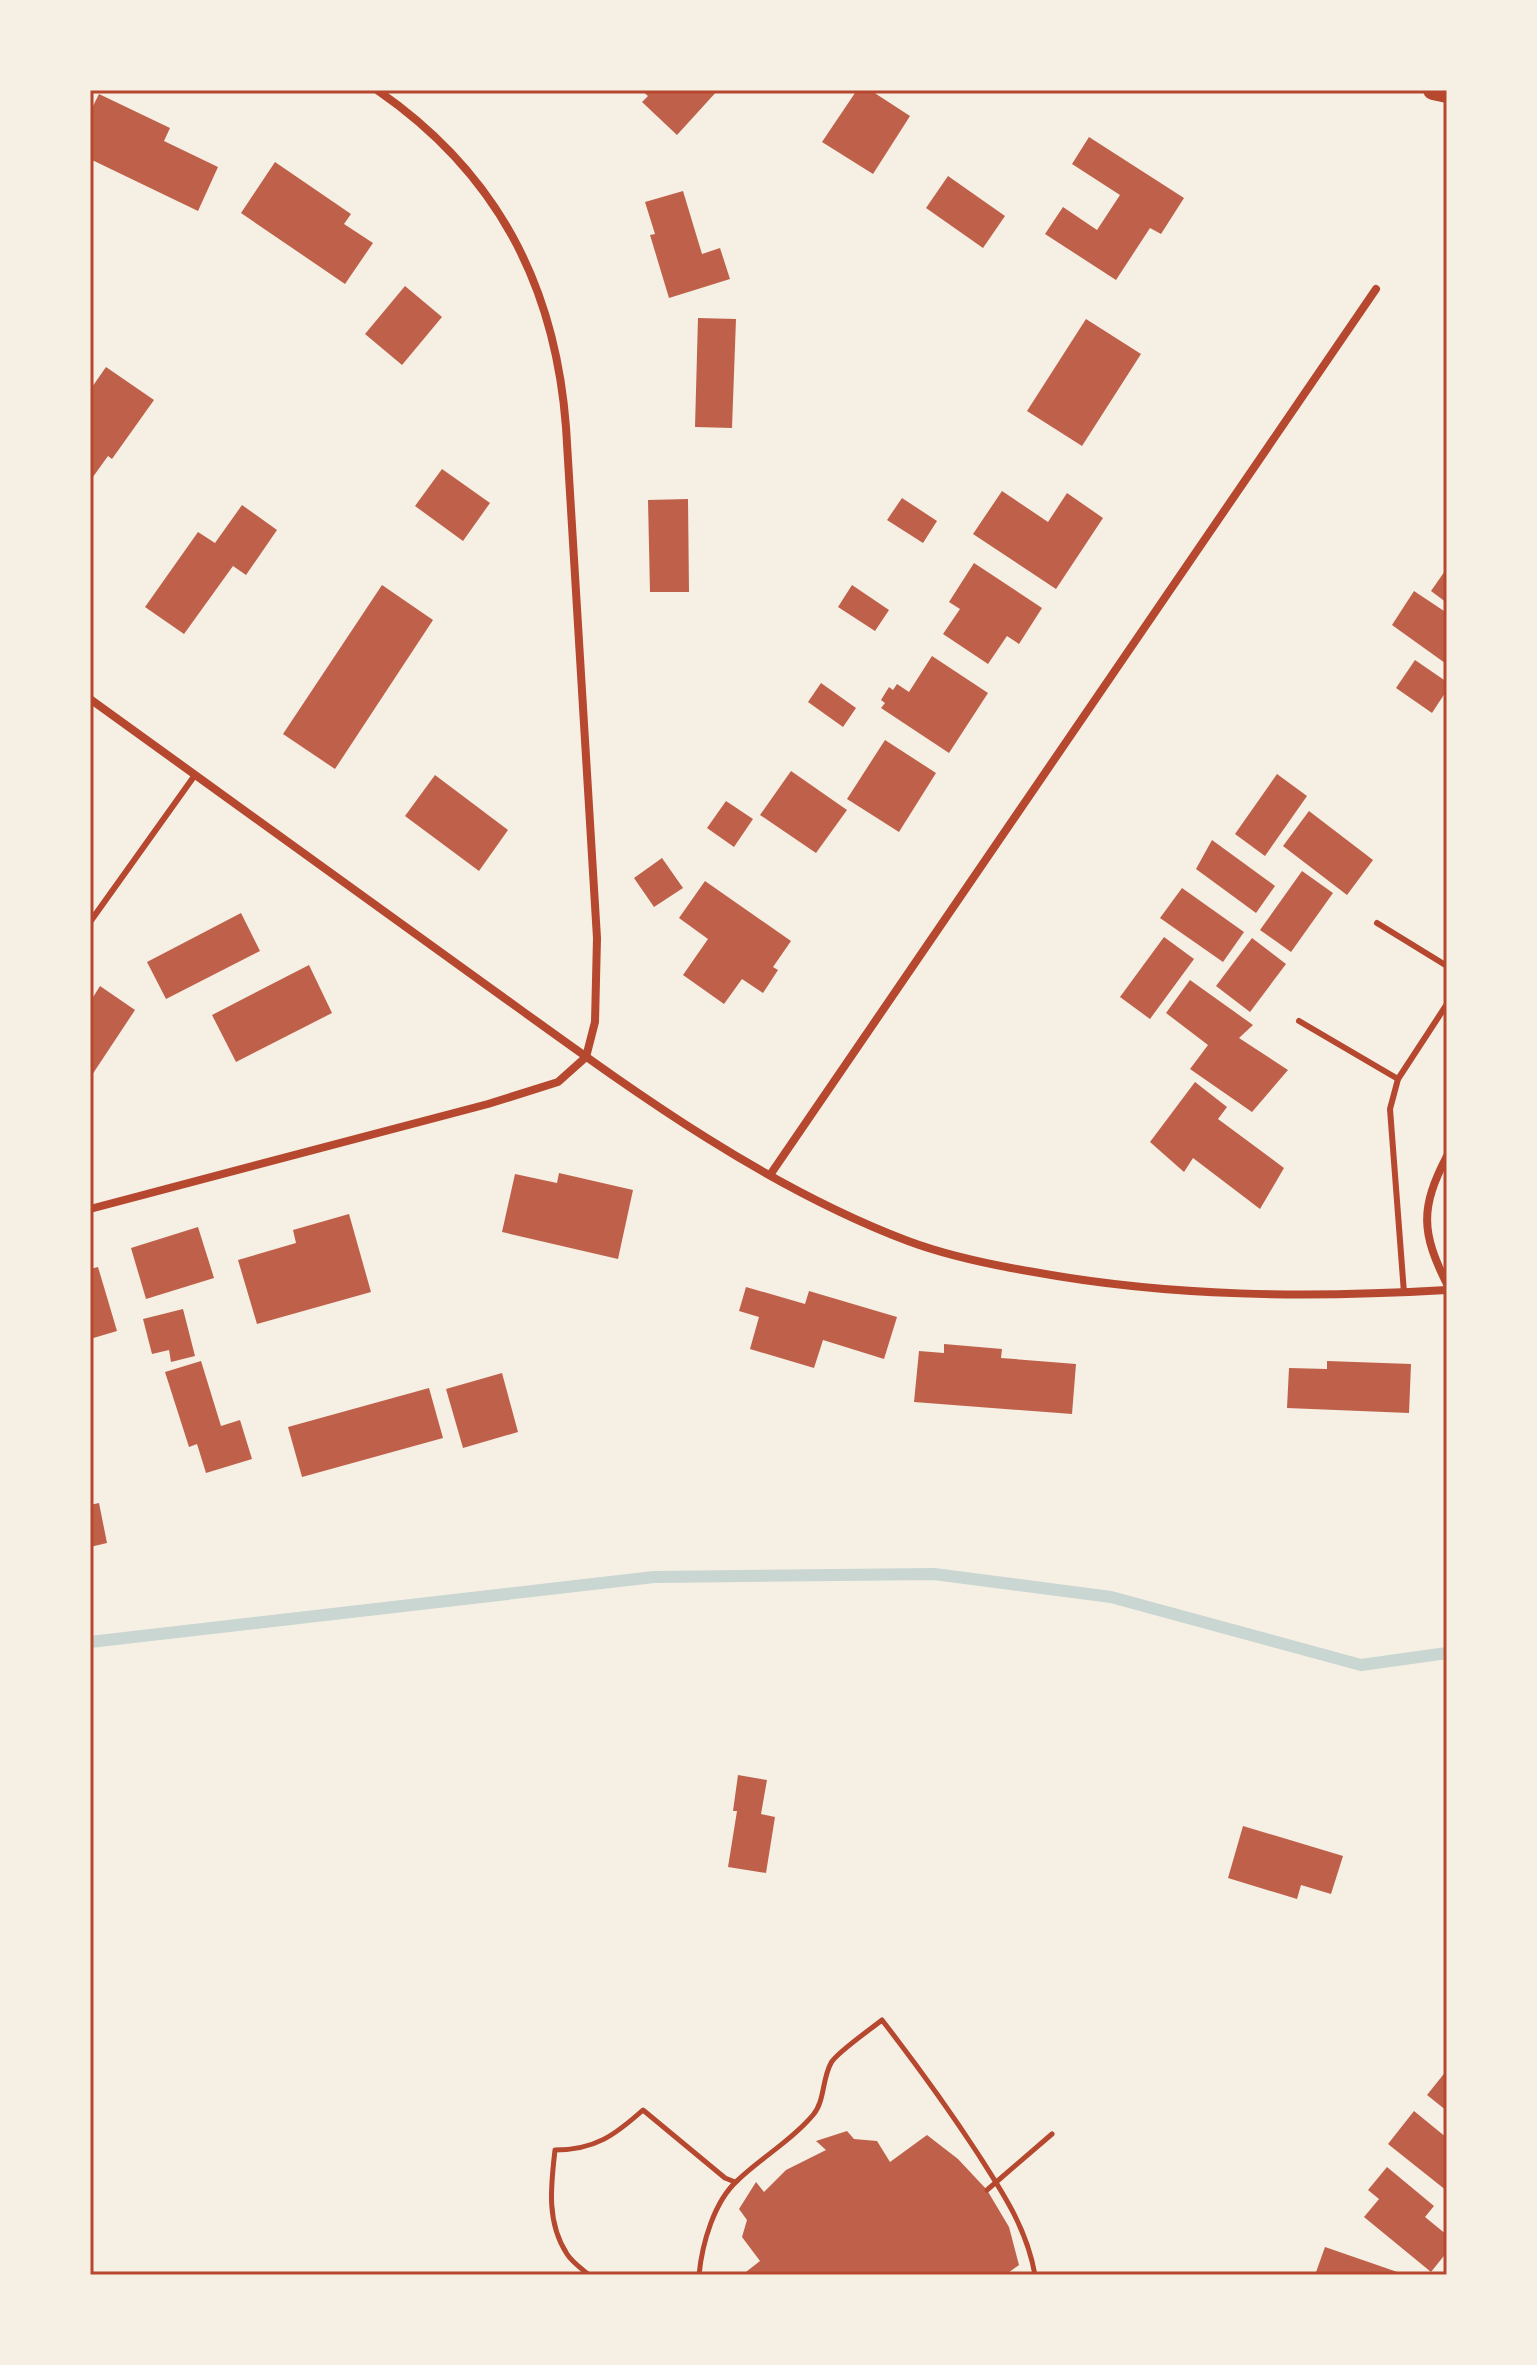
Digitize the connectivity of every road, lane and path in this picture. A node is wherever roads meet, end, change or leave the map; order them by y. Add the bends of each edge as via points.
1 (377, 90) edge
2 (1433, 90) edge
3 (1447, 93) edge
4 (1376, 289) dead end
5 (90, 699) edge
6 (195, 775) junction
7 (90, 922) edge
8 (1377, 923) dead end
9 (1447, 966) edge
10 (1447, 1004) edge
11 (1299, 1021) dead end
12 (586, 1057) junction
13 (1398, 1079) junction
14 (1447, 1156) edge
15 (770, 1175) junction
16 (90, 1209) edge
17 (1447, 1284) edge
18 (1447, 1290) edge
19 (1404, 1293) junction
20 (1052, 2134) dead end
21 (735, 2182) junction
22 (997, 2182) junction
23 (987, 2190) dead end
24 (589, 2275) edge
25 (699, 2275) edge
26 (1035, 2275) edge

1 - 12 street via 455,156 500,214 549,319 565,415 597,938 595,1022
2 - 3 main road
4 - 15 street
5 - 6 street
6 - 7 lane
6 - 12 street
8 - 9 lane
10 - 13 lane
11 - 13 lane
12 - 15 street
12 - 16 street via 558,1082 488,1104
13 - 19 lane via 1390,1109
14 - 17 street via 1428,1200 1426,1223 1430,1251
15 - 19 street via 909,1242 986,1264 1168,1290
18 - 19 street
20 - 22 path
21 - 22 path via 799,2130 816,2111 831,2062 882,2020
21 - 24 path via 643,2110 594,2146 555,2150 550,2194 555,2227 567,2255
21 - 25 path via 711,2226
22 - 23 path
22 - 26 path via 1017,2217

